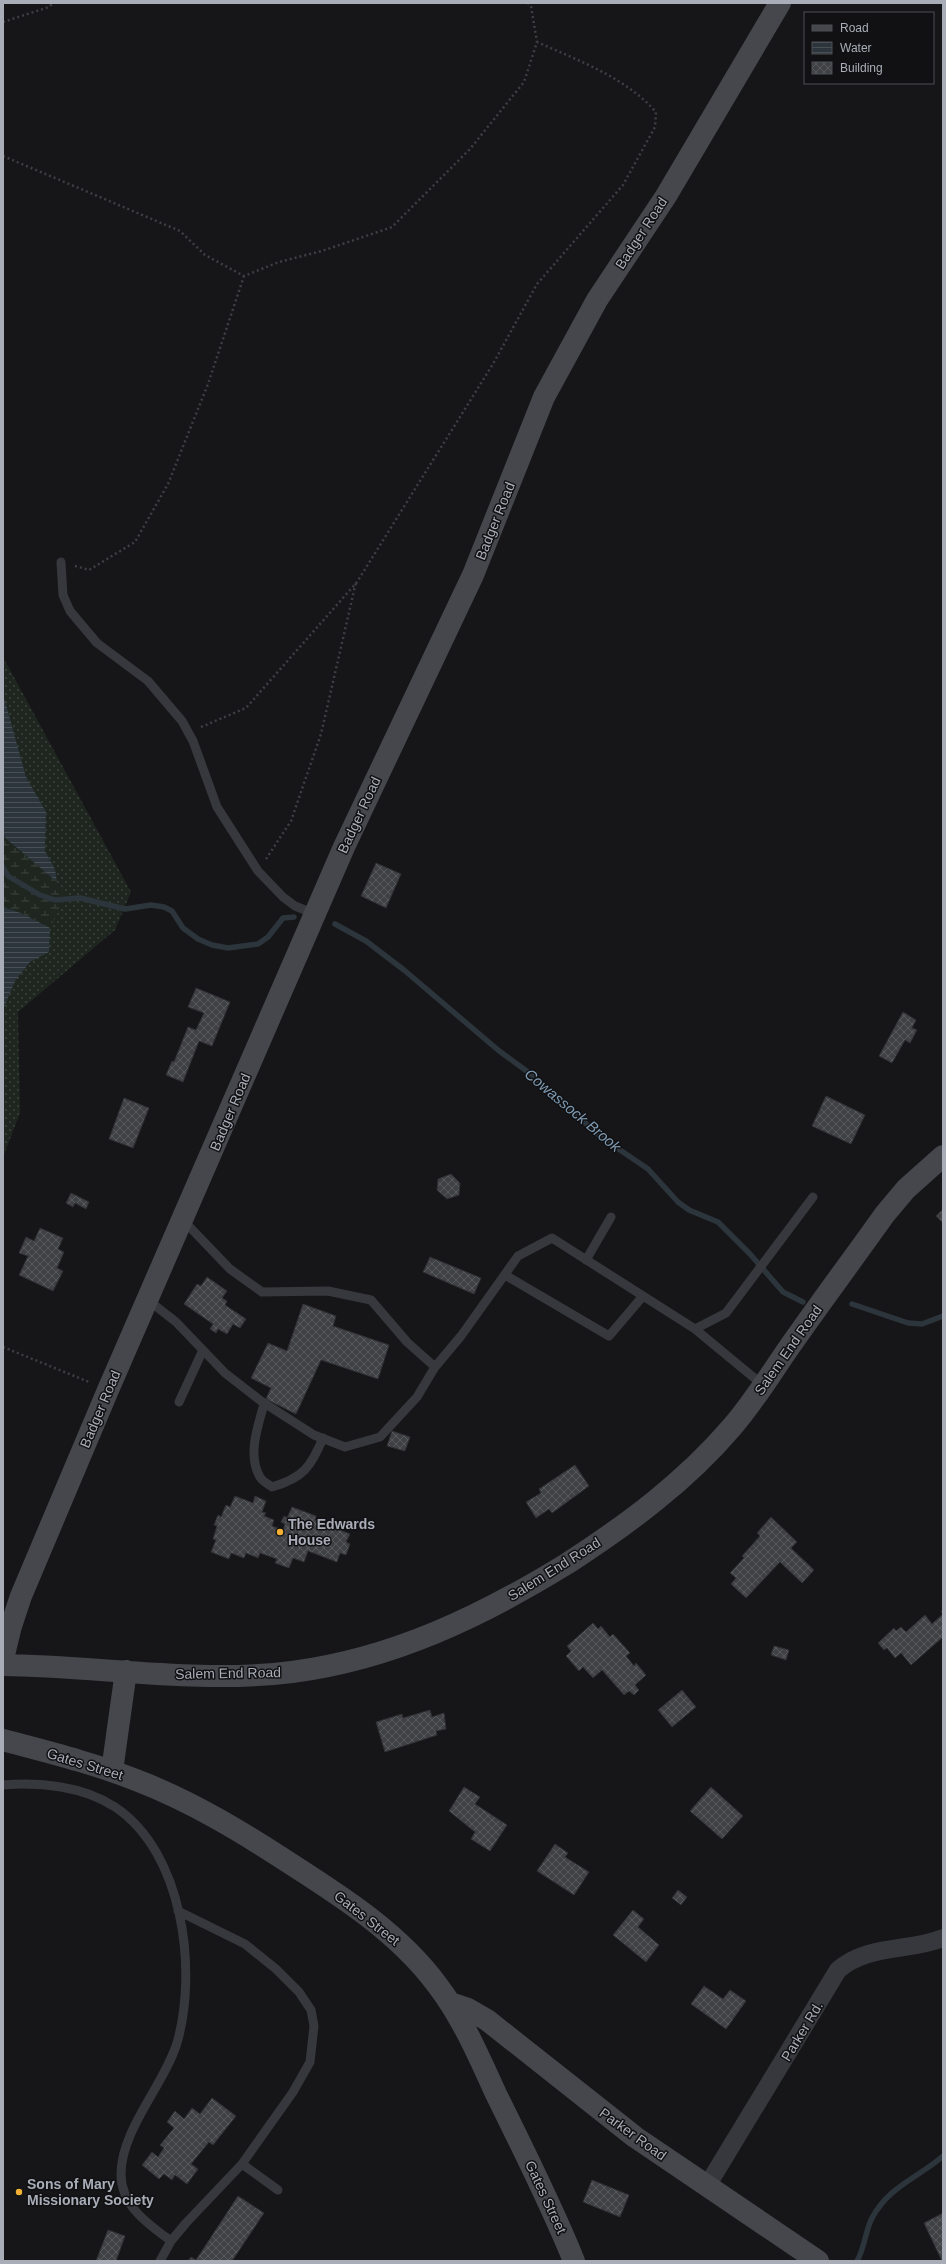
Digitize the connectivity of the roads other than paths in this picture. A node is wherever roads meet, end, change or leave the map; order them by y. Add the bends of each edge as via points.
1 (780, 3) edge
2 (61, 562) road end
3 (315, 914) junction
4 (943, 1156) edge
5 (813, 1197) dead end
6 (611, 1218) dead end
7 (183, 1220) junction
8 (586, 1260) junction
9 (505, 1275) junction
10 (643, 1296) junction
11 (148, 1300) junction
12 (695, 1330) junction
13 (203, 1350) junction
14 (435, 1367) junction
15 (764, 1386) junction
16 (179, 1402) dead end
17 (264, 1404) junction
18 (323, 1438) junction
19 (3, 1659) edge
20 (3, 1665) edge
21 (126, 1671) junction
22 (4, 1740) edge
23 (112, 1771) junction
24 (3, 1786) edge
25 (178, 1911) junction
26 (943, 1938) edge
27 (450, 2003) junction
28 (242, 2164) junction
29 (707, 2186) junction
30 (278, 2190) dead end
31 (171, 2241) junction
32 (160, 2261) edge
33 (574, 2261) edge
34 (818, 2261) edge

1 - 3 street, Badger Road via 666,196 597,300 544,397 473,575 344,847
2 - 3 lane via 64,595 70,611 97,643 148,681 167,701 188,732 217,807 258,871 283,897
3 - 7 street, Badger Road
4 - 15 street, Salem End Road via 929,1166 885,1214
5 - 12 lane via 726,1313
6 - 8 lane
7 - 11 street, Badger Road
7 - 14 lane via 230,1269 262,1292 328,1291 371,1300 407,1342
8 - 9 lane via 552,1238 518,1256
8 - 10 lane
9 - 10 lane via 609,1336
9 - 14 lane
10 - 12 lane
11 - 13 lane via 176,1322
11 - 19 street, Badger Road via 19,1600
12 - 15 lane
13 - 16 lane
13 - 17 lane via 225,1373
14 - 18 lane via 417,1397 380,1437 345,1447
15 - 21 street, Salem End Road via 704,1458 676,1485 643,1511 545,1577 451,1627 389,1651 293,1672 226,1676
17 - 18 lane
17 - 18 lane via 256,1434 254,1461 260,1478 272,1487 291,1482 313,1462
20 - 21 street, Salem End Road
21 - 23 street
22 - 23 street, Gates Street
23 - 27 street, Gates Street via 204,1812 338,1894 413,1957
24 - 25 lane via 34,1785 68,1789 115,1807 136,1825 155,1850 168,1877
25 - 28 lane via 245,1944 299,1992 311,2010 314,2026 307,2069
25 - 31 lane via 185,1942 184,2011 176,2044 134,2128 121,2174 123,2190 134,2210
26 - 29 street, Parker Rd. via 863,1955 849,1961 838,1970
27 - 29 street, Parker Road via 468,2009 487,2020 616,2123
27 - 33 street, Gates Street via 537,2177
28 - 30 lane
28 - 31 lane
29 - 34 street, Parker Road
31 - 32 lane

